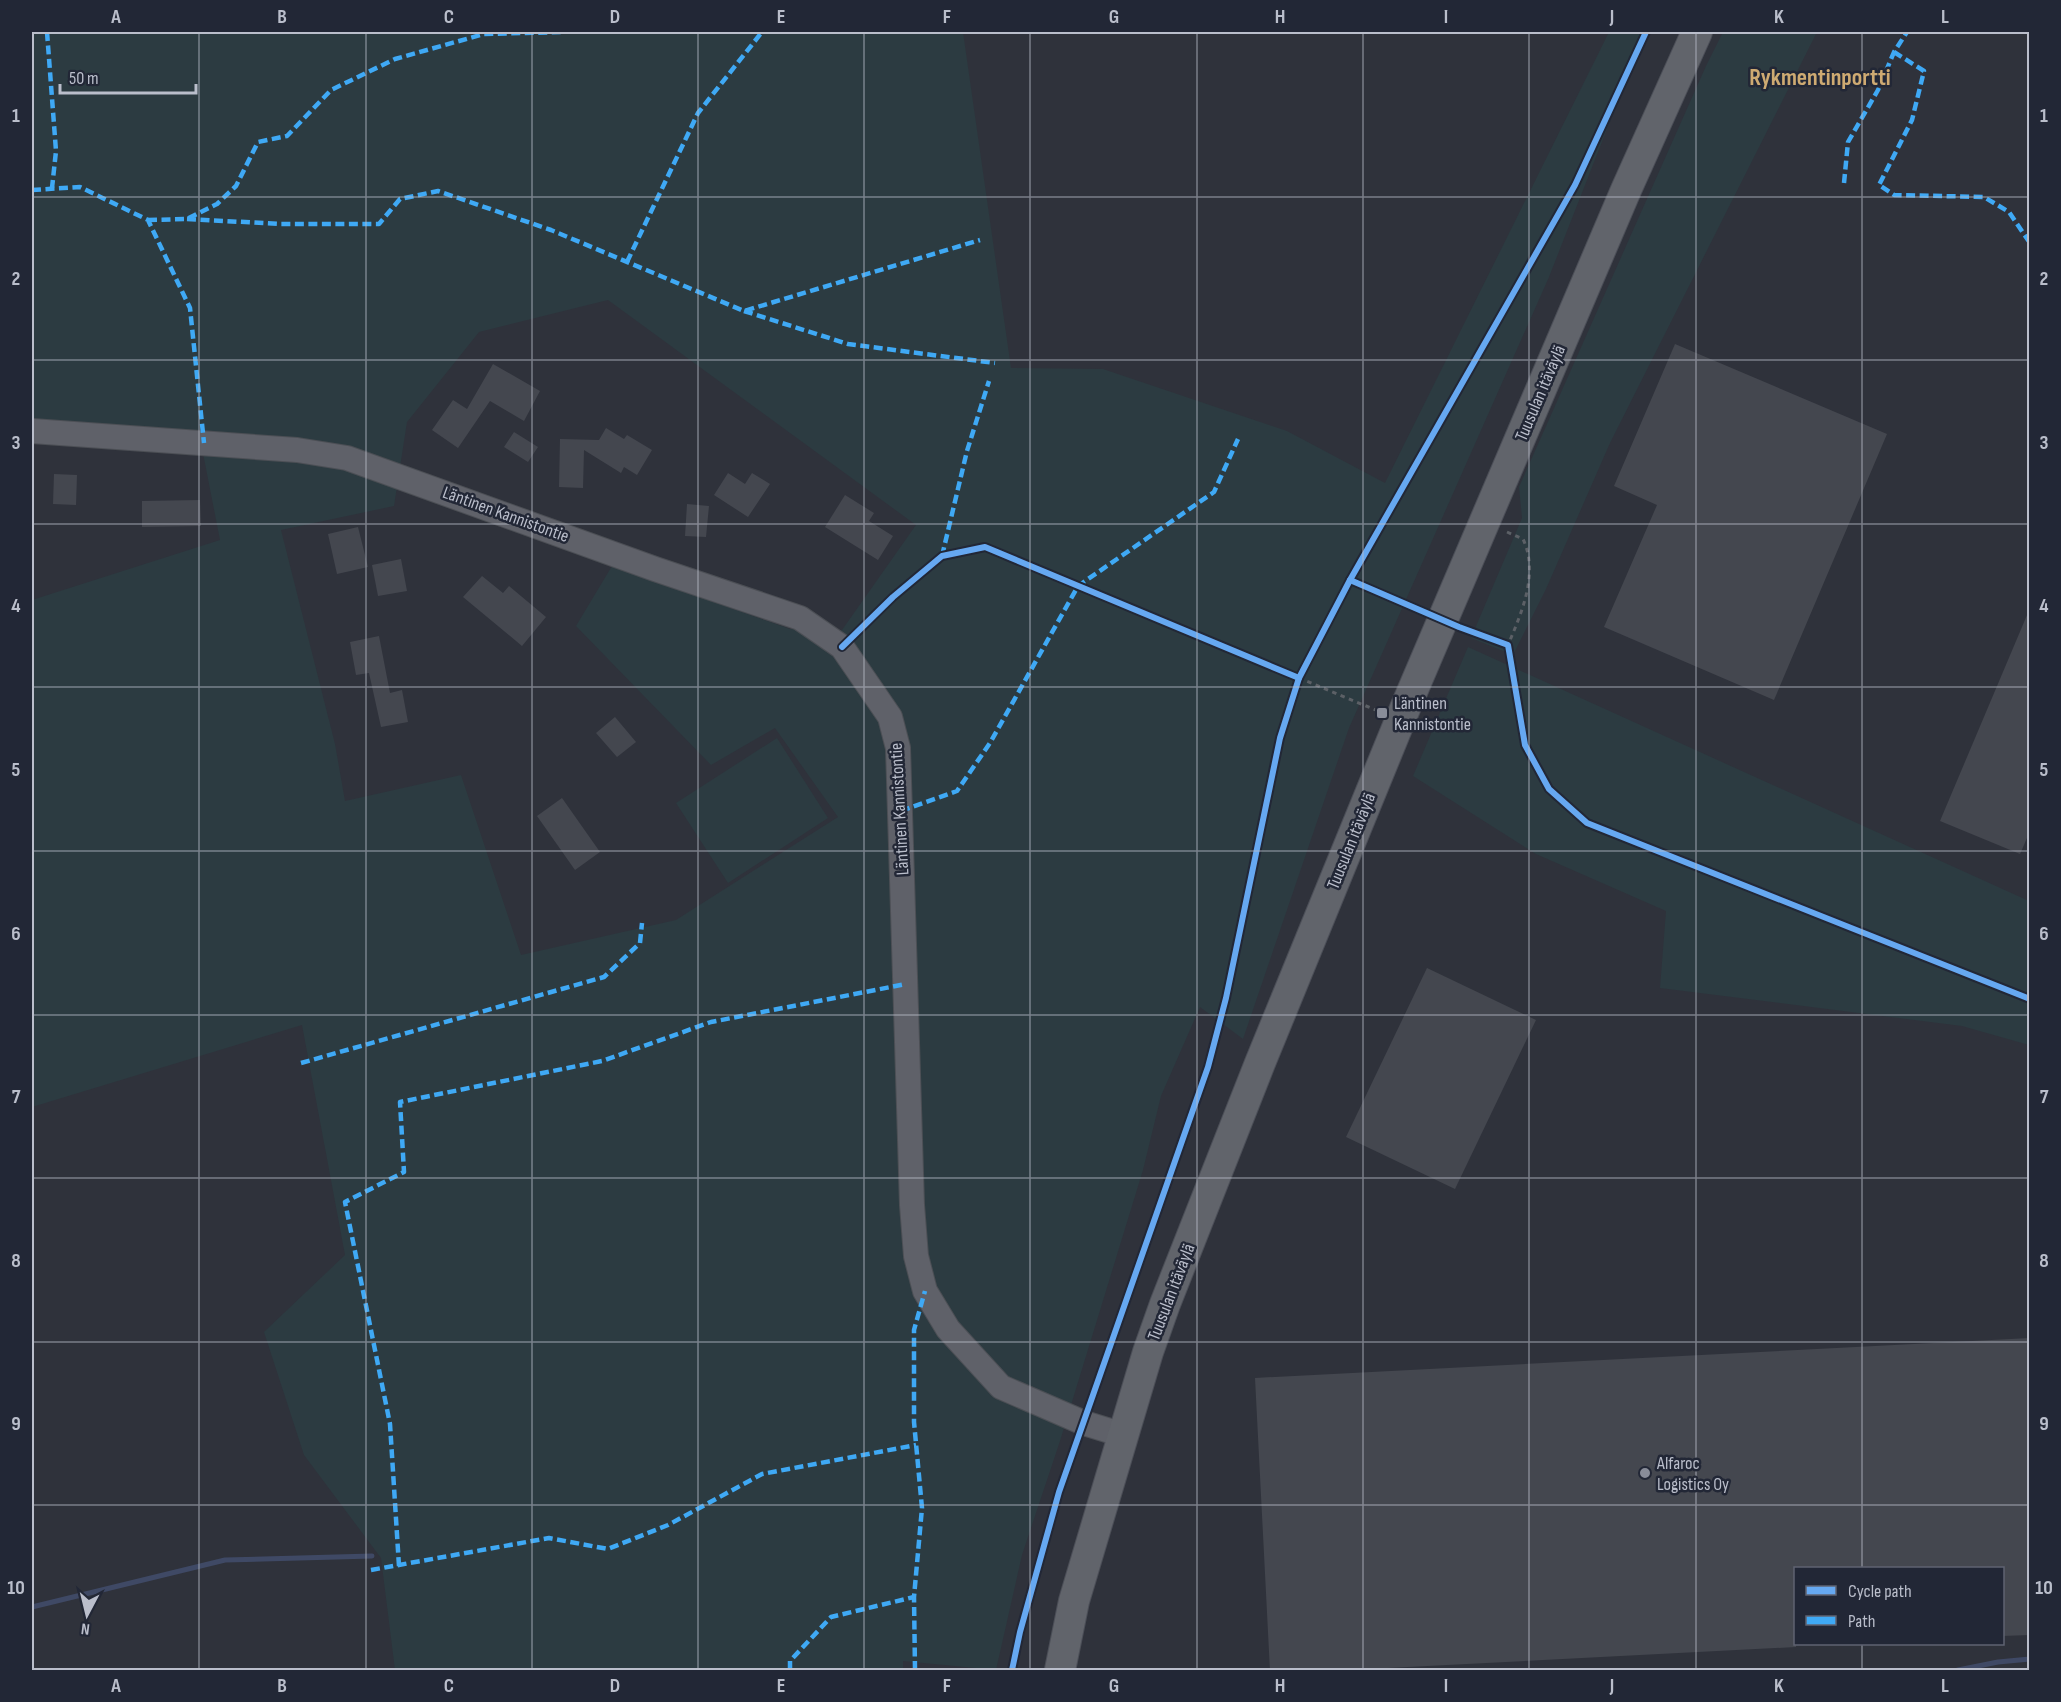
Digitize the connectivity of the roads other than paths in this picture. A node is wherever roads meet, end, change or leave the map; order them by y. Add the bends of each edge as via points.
1 (1697, 32) edge
2 (32, 431) edge
3 (1123, 1435) junction
4 (1060, 1671) edge

1 - 3 main road, Tuusulan itäväylä via 1406,706 1166,1304
2 - 3 street, Läntinen Kannistontie via 297,450 346,458 800,618 842,647 890,717 898,748 912,1205 916,1256 926,1291 948,1329 1001,1387 1084,1423
3 - 4 main road, Tuusulan itäväylä via 1074,1601

